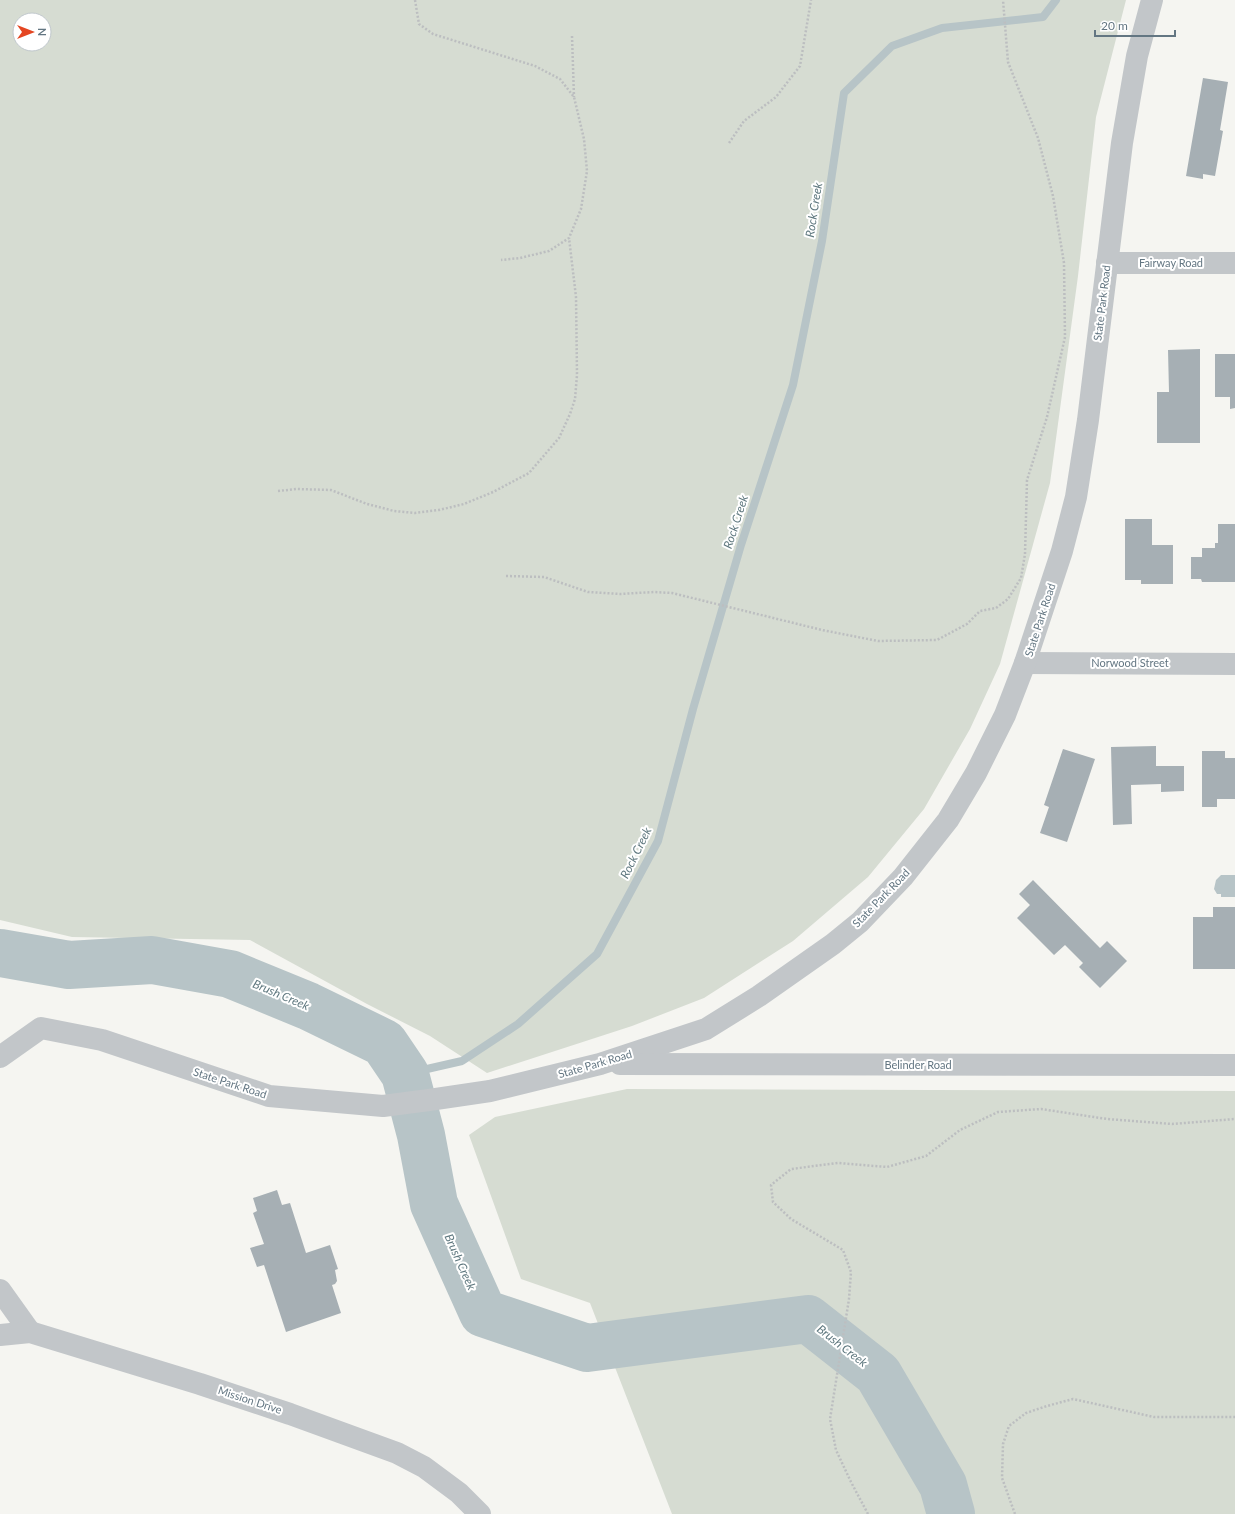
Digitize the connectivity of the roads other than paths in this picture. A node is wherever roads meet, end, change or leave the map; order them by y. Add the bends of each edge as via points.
1 (1152, 0) edge
2 (1107, 263) junction
3 (1235, 263) edge
4 (1025, 663) junction
5 (1235, 664) edge
6 (0, 1057) edge
7 (600, 1064) junction
8 (1235, 1065) edge
9 (0, 1290) edge
10 (30, 1332) junction
11 (0, 1335) edge
12 (480, 1514) edge

1 - 2 street, State Park Road via 1137,56 1122,143
2 - 3 street, Fairway Road
2 - 4 street, State Park Road via 1076,497 1062,552
4 - 5 street, Norwood Street
4 - 7 street, State Park Road via 1005,715 976,773 948,820 903,877 860,922 827,949 760,996 706,1029
6 - 7 street, State Park Road via 42,1028 102,1040 269,1096 383,1106 490,1091
7 - 8 street, Belinder Road
9 - 10 street
10 - 11 street, Mission Drive
10 - 12 street, Mission Drive via 268,1406 396,1453 424,1467 442,1480

